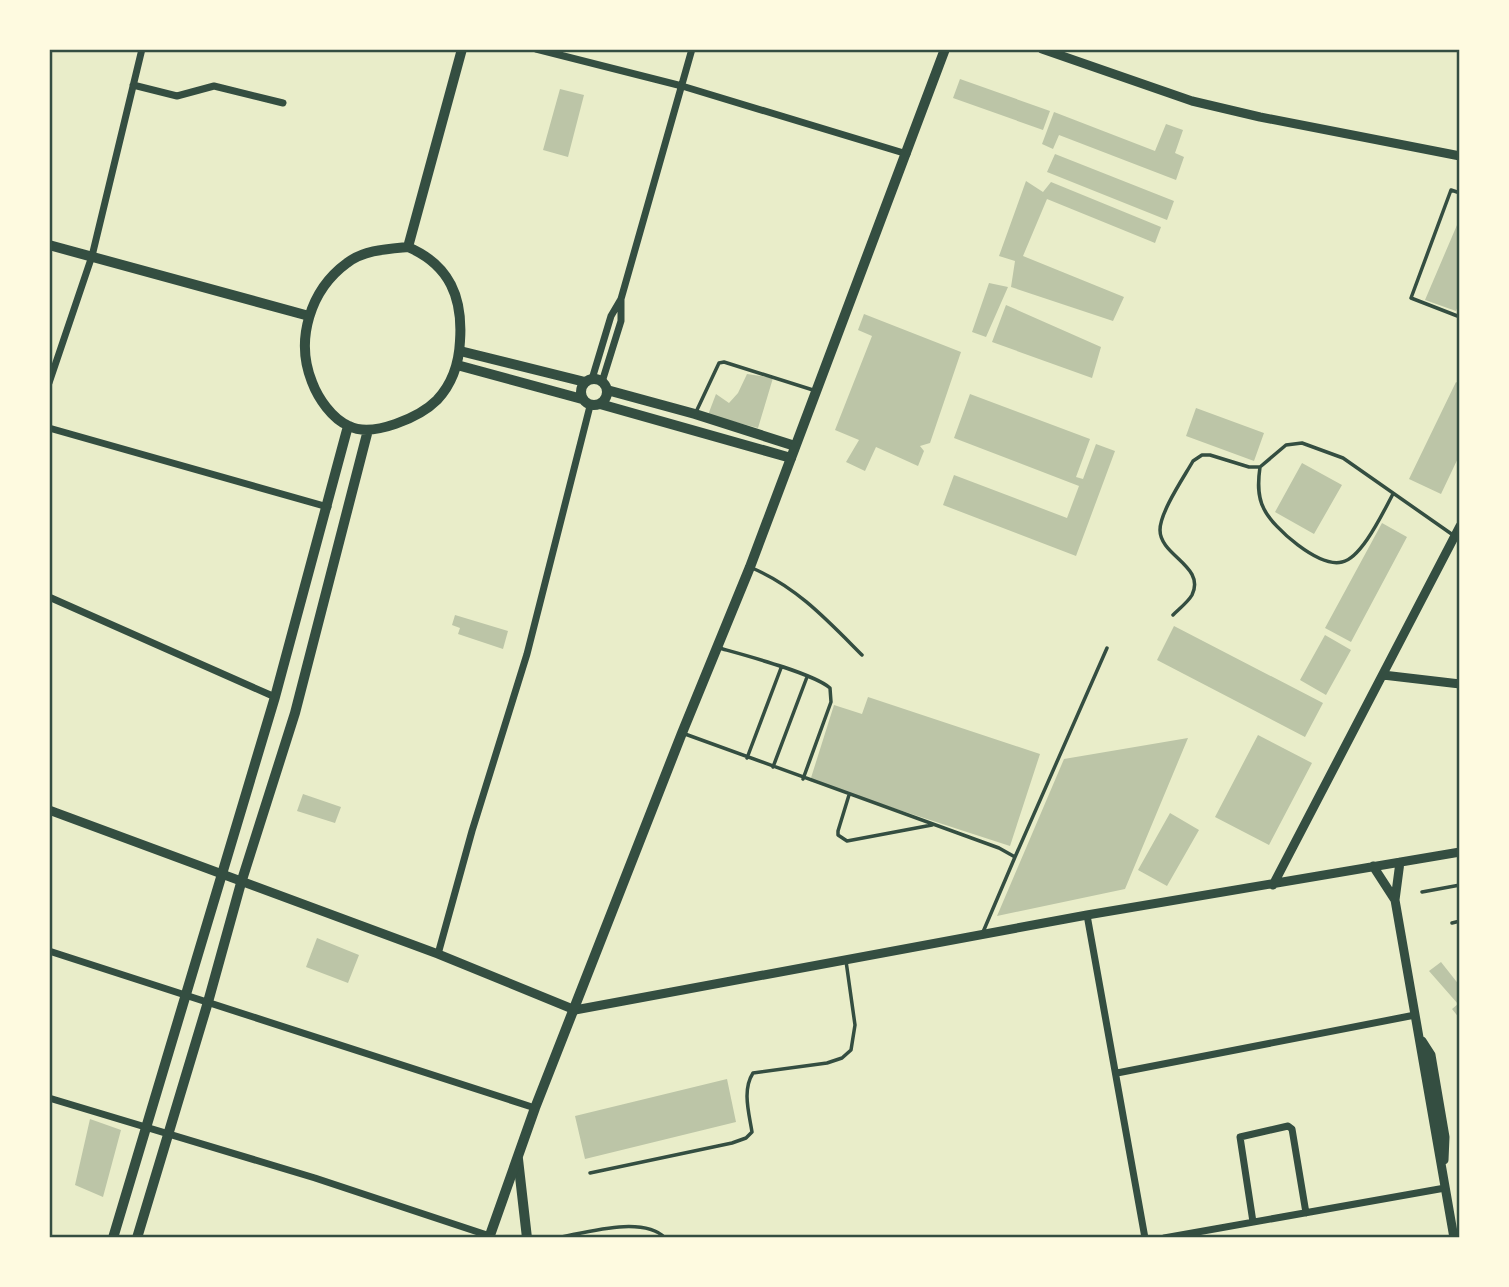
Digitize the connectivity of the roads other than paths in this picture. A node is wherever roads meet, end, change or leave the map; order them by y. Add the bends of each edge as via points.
1 (142, 49) edge
2 (462, 49) edge
3 (536, 49) edge
4 (692, 49) edge
5 (945, 49) edge
6 (1042, 49) edge
7 (133, 85) junction
8 (682, 86) junction
9 (284, 103) dead end
10 (907, 155) junction
11 (1460, 156) edge
12 (1460, 193) edge
13 (49, 245) edge
14 (408, 247) junction
15 (92, 256) junction
16 (309, 316) junction
17 (1460, 317) edge
18 (460, 351) junction
19 (457, 365) junction
20 (49, 383) edge
21 (597, 383) junction
22 (817, 392) junction
23 (591, 403) junction
24 (695, 414) junction
25 (348, 426) junction
26 (49, 428) edge
27 (368, 430) junction
28 (795, 446) junction
29 (791, 458) junction
30 (1259, 467) junction
31 (1394, 494) junction
32 (328, 507) junction
33 (1460, 526) edge
34 (1455, 537) junction
35 (750, 567) junction
36 (49, 597) edge
37 (1173, 615) dead end
38 (717, 647) junction
39 (1107, 648) dead end
40 (862, 655) dead end
41 (781, 667) junction
42 (1382, 675) junction
43 (807, 677) junction
44 (1460, 684) edge
45 (275, 697) junction
46 (682, 733) junction
47 (747, 758) junction
48 (773, 767) junction
49 (803, 779) junction
50 (849, 795) junction
51 (49, 810) edge
52 (934, 825) junction
53 (1460, 852) edge
54 (1015, 857) junction
55 (1400, 862) junction
56 (1373, 866) junction
57 (222, 876) junction
58 (241, 883) junction
59 (1273, 884) junction
60 (1460, 885) edge
61 (1422, 892) dead end
62 (1395, 900) junction
63 (1087, 915) junction
64 (1460, 921) edge
65 (1452, 923) dead end
66 (982, 934) junction
67 (49, 951) edge
68 (438, 954) junction
69 (846, 958) junction
70 (187, 994) junction
71 (208, 1002) junction
72 (575, 1010) junction
73 (1415, 1015) junction
74 (1117, 1073) junction
75 (49, 1098) edge
76 (535, 1108) junction
77 (146, 1128) junction
78 (169, 1134) junction
79 (518, 1158) junction
80 (590, 1174) dead end
81 (1445, 1188) junction
82 (1306, 1213) junction
83 (1253, 1222) junction
84 (490, 1237) edge
85 (113, 1238) edge
86 (137, 1238) edge
87 (527, 1238) edge
88 (556, 1238) edge
89 (665, 1238) edge
90 (1145, 1238) edge
91 (1164, 1238) edge
92 (1454, 1238) edge

1 - 7 street
2 - 14 main road
3 - 8 street
4 - 8 street
5 - 10 main road
6 - 11 street via 1192,101
7 - 9 street via 177,96 214,86
7 - 15 street
8 - 10 street
8 - 21 street via 621,299 621,321
10 - 22 main road
12 - 17 lane via 1451,190 1411,298
13 - 15 main road
14 - 16 main road via 376,250 348,262 324,287
14 - 18 main road via 436,265 455,292 460,306
15 - 16 main road
15 - 20 street
16 - 25 main road via 304,346 309,376 323,403
18 - 19 main road
18 - 21 main road
19 - 23 main road
19 - 27 main road via 449,384 426,409 398,424
21 - 23 main road via 604,401
21 - 23 main road via 580,389
21 - 24 main road
22 - 24 lane via 724,362 719,363
22 - 28 main road
23 - 29 main road
23 - 68 street via 527,654
24 - 28 main road
25 - 27 main road
25 - 32 main road
26 - 32 street
27 - 58 main road via 295,713
28 - 29 main road
29 - 35 main road
30 - 31 lane via 1286,445 1302,443 1343,457
30 - 31 lane via 1264,510 1284,534 1329,562 1342,563 1355,555
30 - 37 lane via 1210,455 1193,461 1160,529 1166,548 1192,574 1195,584 1191,596
31 - 34 lane
32 - 45 main road
33 - 34 street
34 - 42 street
35 - 38 main road
35 - 40 lane via 812,604
36 - 45 street
38 - 41 lane
38 - 46 main road
39 - 54 lane
41 - 43 lane
41 - 47 lane
42 - 44 street
42 - 59 street
43 - 48 lane
43 - 49 lane via 827,685 831,697
45 - 57 main road
46 - 47 lane
46 - 72 main road
47 - 48 lane
48 - 49 lane
49 - 50 lane
50 - 52 lane
50 - 52 lane via 838,831 848,841
51 - 57 street
52 - 54 lane
53 - 55 street
54 - 66 lane
55 - 56 street
55 - 62 street
56 - 59 street
56 - 62 street
57 - 58 street
57 - 70 main road
58 - 68 street
58 - 71 main road
59 - 63 street
60 - 61 lane
62 - 73 street
63 - 66 street
63 - 74 street
64 - 65 lane
66 - 69 street
67 - 70 street
68 - 72 street
69 - 72 street
69 - 80 lane via 855,1025 850,1050 842,1058 753,1073 748,1081 752,1132 746,1138
70 - 71 street
70 - 77 main road
71 - 76 street
71 - 78 main road
72 - 76 main road
73 - 74 street
73 - 81 street via 1419,1037 1431,1055 1445,1137
74 - 90 street
75 - 77 street
76 - 79 main road
77 - 78 street
77 - 85 main road
78 - 84 street
78 - 86 main road
79 - 84 main road
79 - 87 main road
81 - 82 street
81 - 92 street
82 - 83 street
82 - 83 street via 1288,1126 1240,1137
83 - 91 street
88 - 89 lane via 625,1226 650,1227

